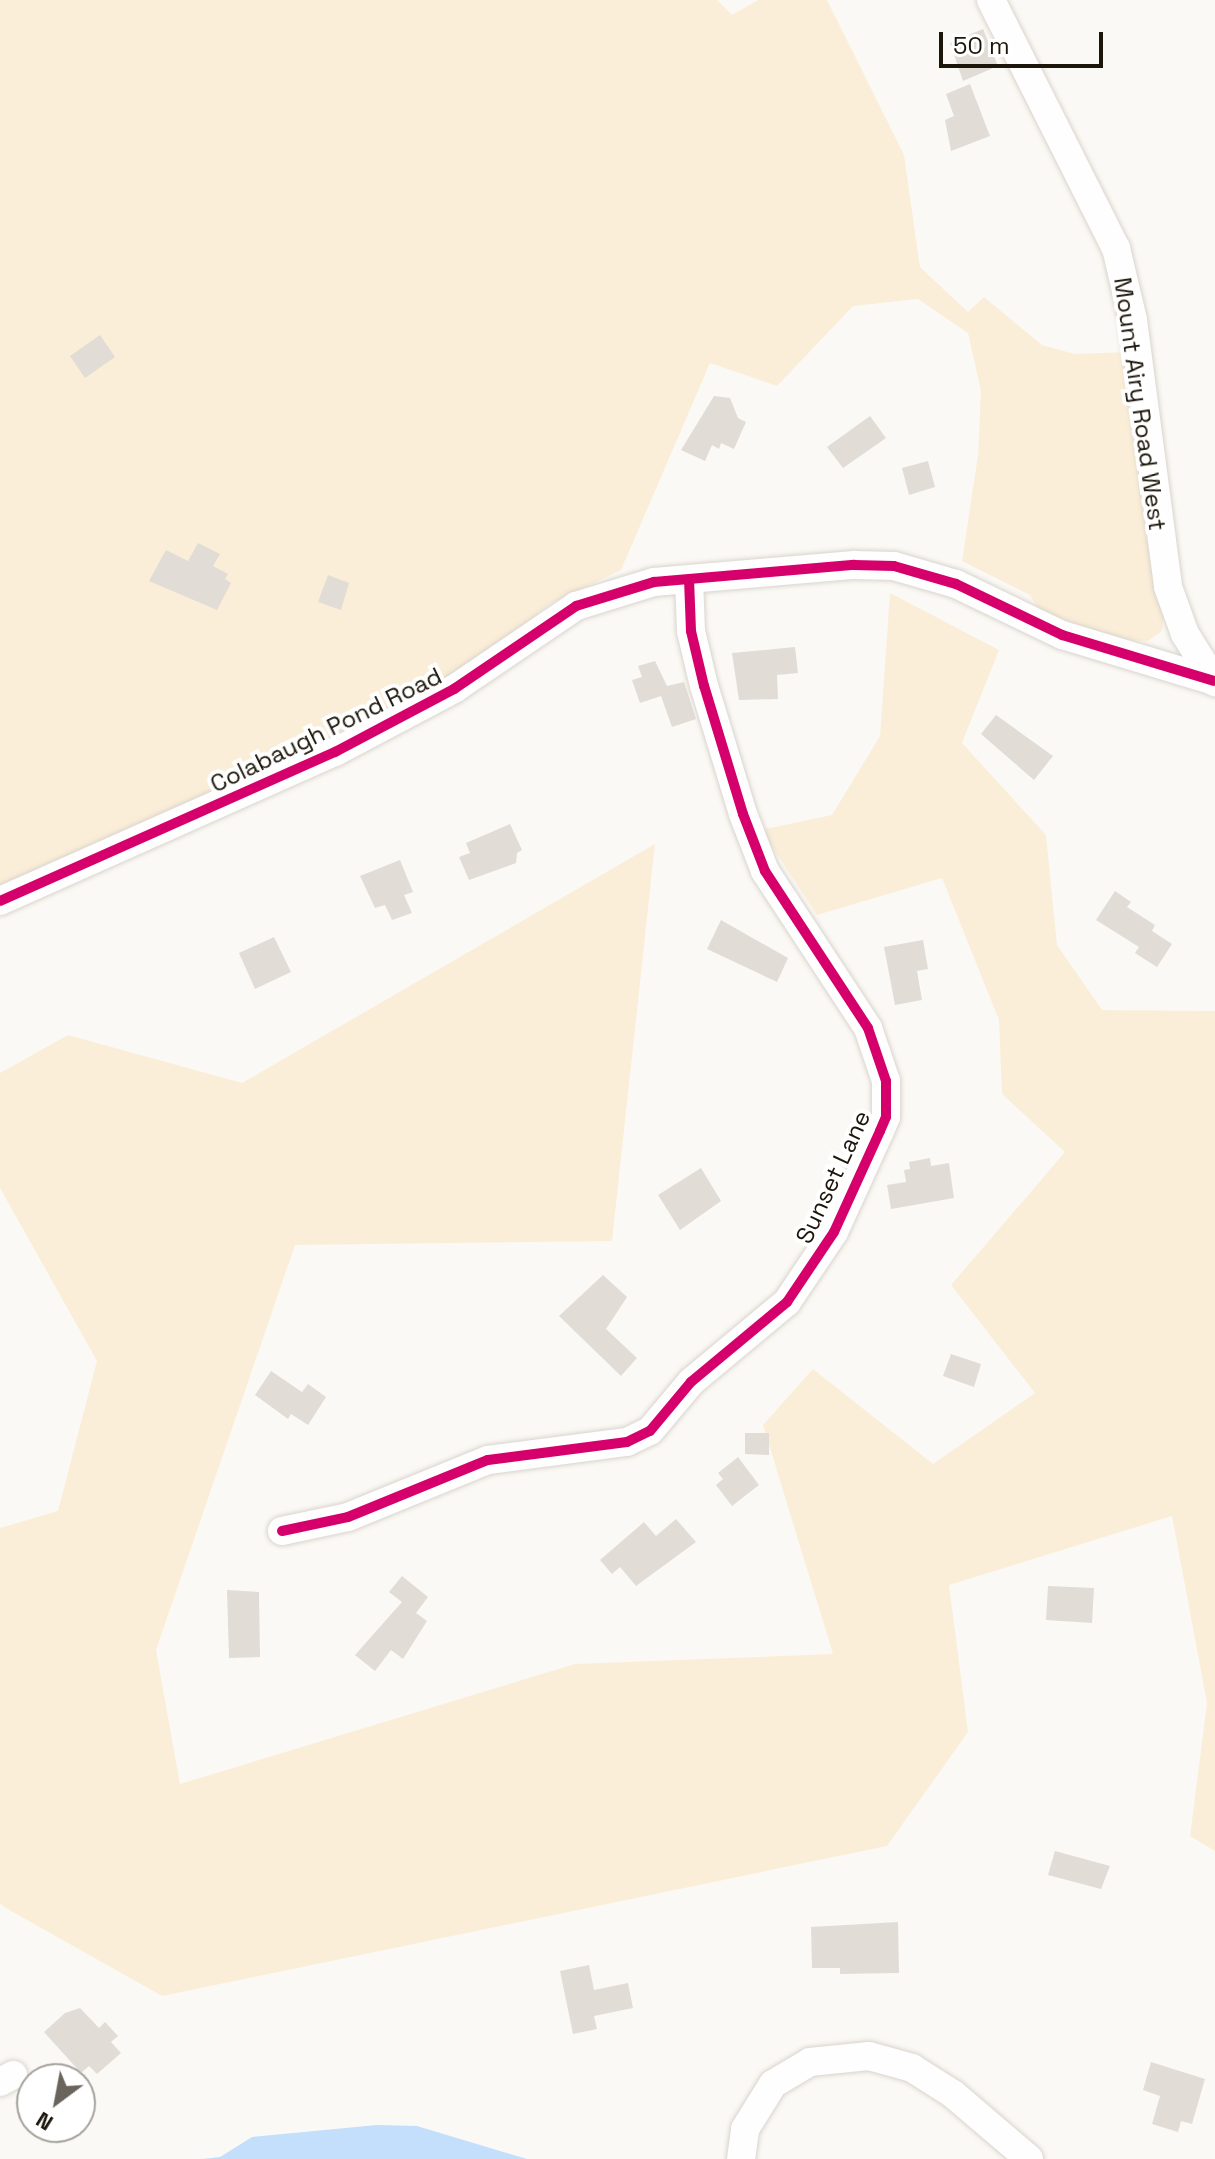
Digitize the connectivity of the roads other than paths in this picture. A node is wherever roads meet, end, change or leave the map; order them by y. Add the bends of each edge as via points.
1 (991, 0) edge
2 (689, 580) junction
3 (1214, 682) edge
4 (0, 901) edge
5 (282, 1531) dead end
6 (741, 2159) edge
7 (1029, 2159) edge

1 - 3 street, Mount Airy Road West via 1116,248 1133,320 1168,587 1185,634
2 - 3 street, Colabaugh Pond Road via 894,566 956,584 1062,635
2 - 4 street, Colabaugh Pond Road via 629,588 576,606 454,689 391,724
2 - 5 street, Sunset Lane via 691,631 704,686 747,825 765,871 868,1028 886,1081 886,1117 834,1232 787,1302 701,1373 650,1431 627,1442 488,1460 348,1517
6 - 7 street via 750,2116 773,2084 810,2062 869,2056 912,2068

